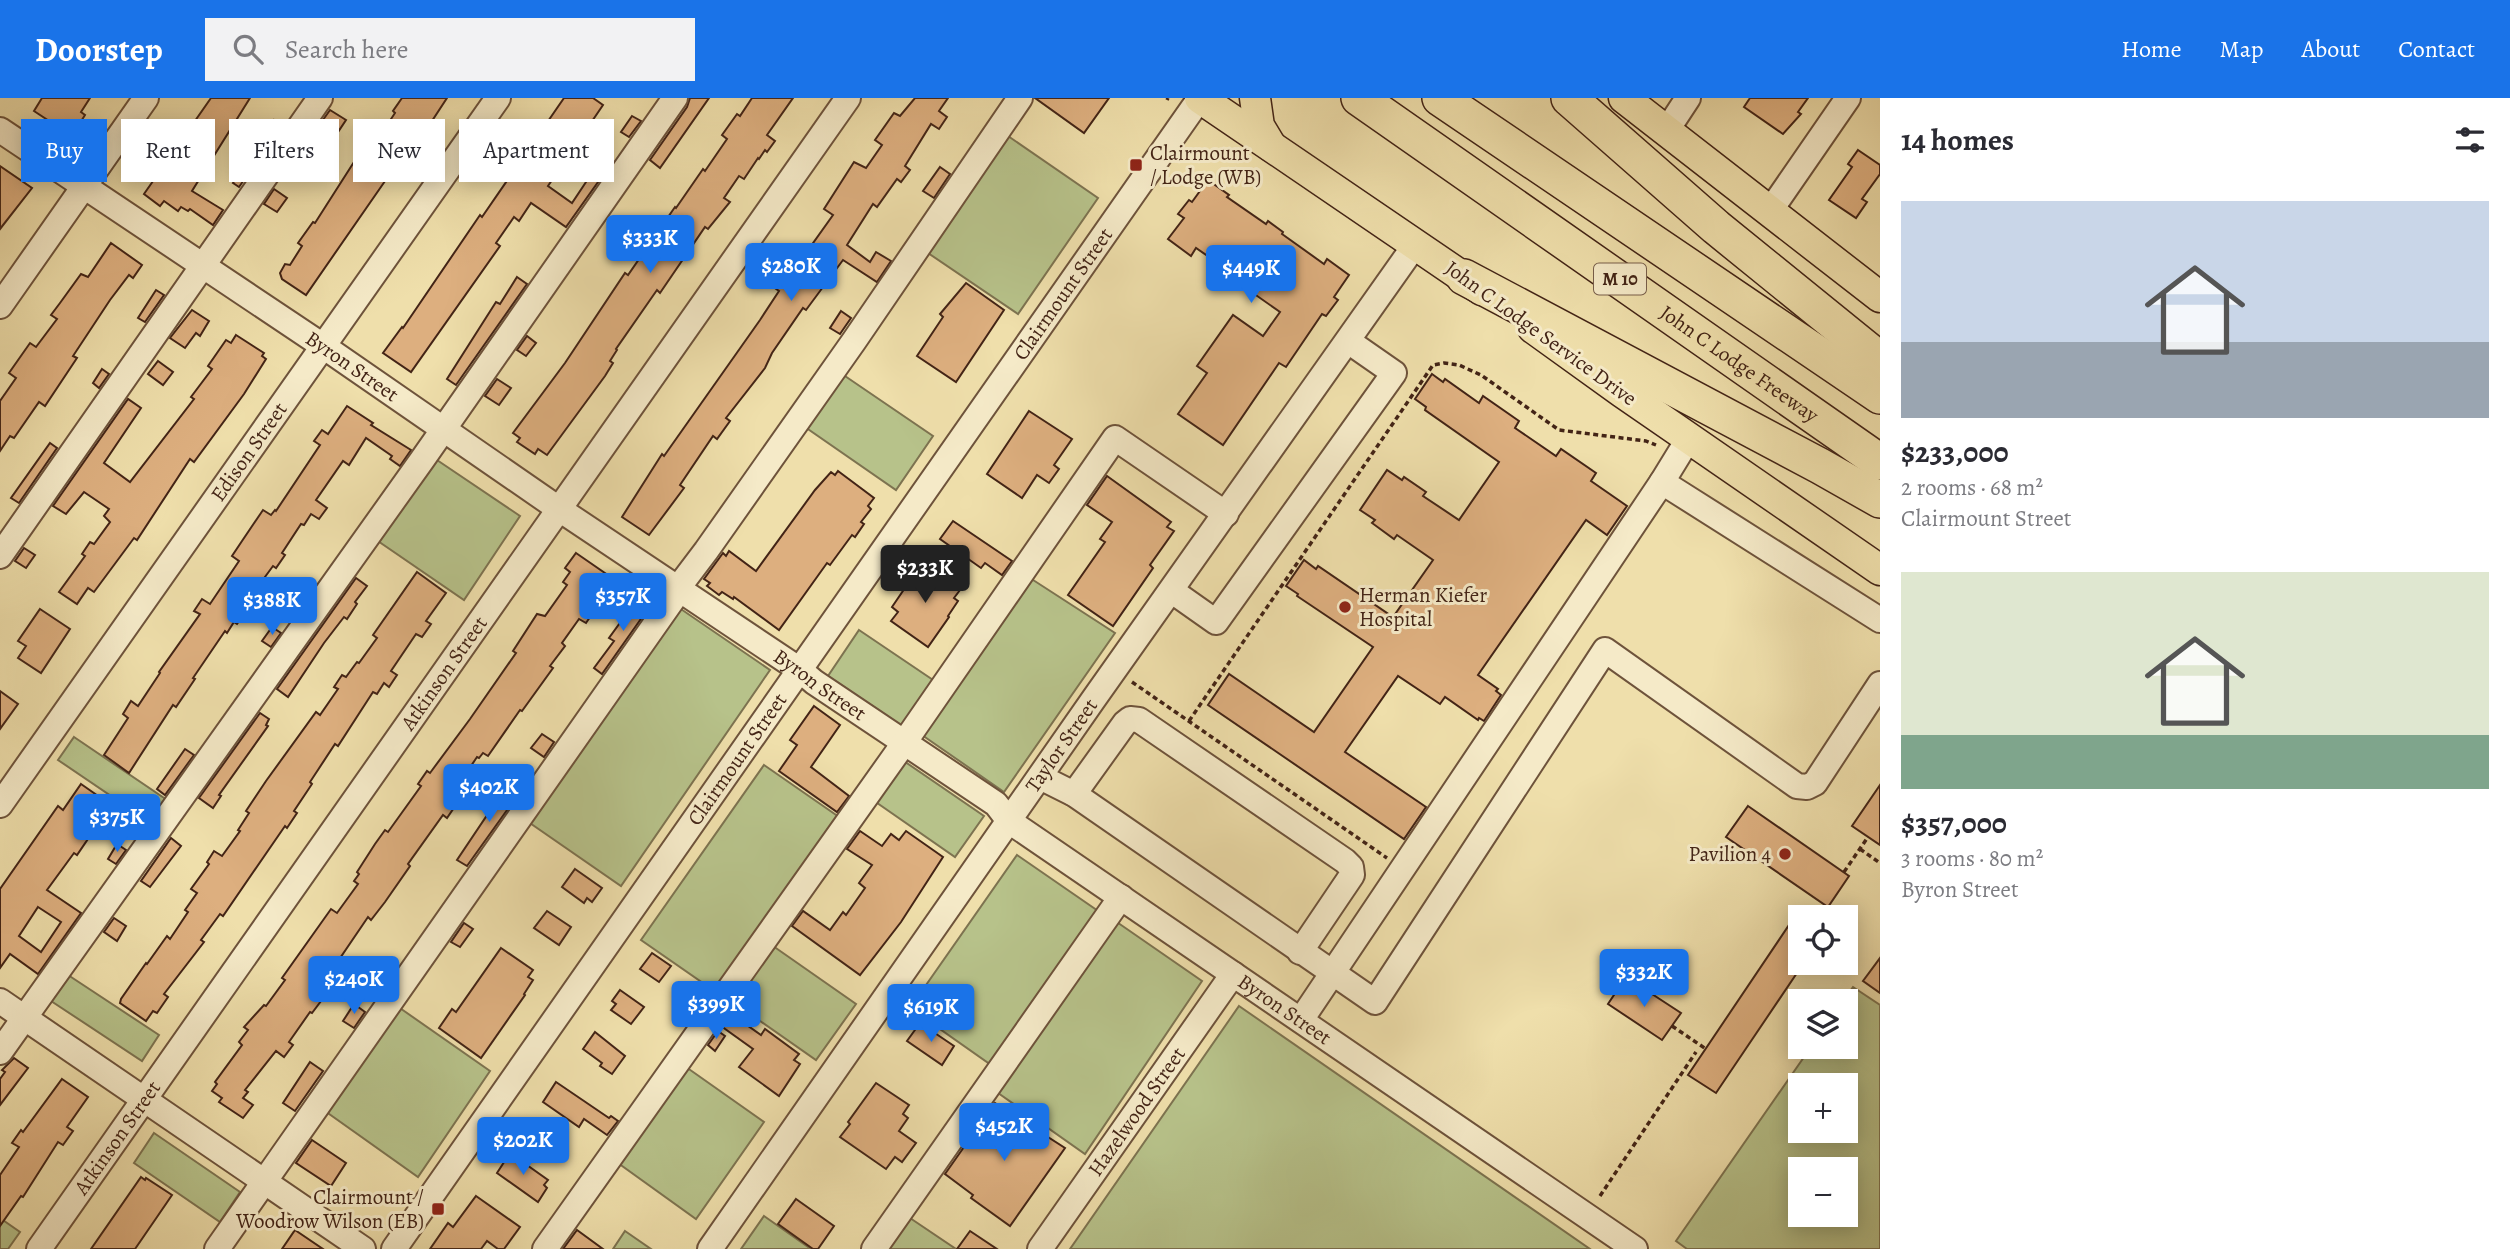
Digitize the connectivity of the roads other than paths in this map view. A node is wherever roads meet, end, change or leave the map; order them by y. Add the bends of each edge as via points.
1 (146, 98) edge
2 (320, 98) edge
3 (498, 98) edge
4 (675, 98) edge
5 (848, 98) edge
6 (1020, 98) edge
7 (1200, 98) edge
8 (1255, 98) edge
9 (1359, 98) edge
10 (1569, 98) edge
11 (1624, 98) edge
12 (1688, 98) edge
13 (1848, 98) edge
14 (1449, 102) edge
15 (0, 130) edge
16 (1667, 130) junction
17 (1272, 148) junction
18 (84, 186) junction
19 (1770, 211) junction
20 (1415, 244) junction
21 (203, 268) junction
22 (1464, 277) junction
23 (1879, 293) edge
24 (0, 306) edge
25 (1348, 341) junction
26 (323, 346) junction
27 (1880, 360) edge
28 (1880, 396) edge
29 (442, 428) junction
30 (1689, 438) junction
31 (1880, 462) edge
32 (1662, 482) junction
33 (1880, 500) edge
34 (559, 509) junction
35 (1226, 513) junction
36 (0, 556) edge
37 (1880, 570) edge
38 (678, 588) junction
39 (1172, 591) junction
40 (1880, 620) edge
41 (800, 670) junction
42 (1880, 684) edge
43 (1093, 700) junction
44 (1125, 723) junction
45 (904, 743) junction
46 (1040, 777) junction
47 (1074, 794) junction
48 (0, 805) edge
49 (1009, 821) junction
50 (1121, 897) junction
51 (1300, 952) junction
52 (1233, 974) junction
53 (1332, 974) junction
54 (0, 1001) edge
55 (25, 1017) junction
56 (1301, 1020) junction
57 (0, 1052) edge
58 (144, 1099) junction
59 (264, 1181) junction
60 (39, 1249) edge
61 (217, 1249) edge
62 (363, 1249) edge
63 (394, 1249) edge
64 (545, 1249) edge
65 (710, 1249) edge
66 (874, 1249) edge
67 (1040, 1249) edge
68 (1635, 1249) edge

1 - 18 street
2 - 21 street
3 - 26 street, Edison Street
4 - 29 street
5 - 34 street, Atkinson Street
6 - 38 street
7 - 17 main road, John C Lodge Service Drive
7 - 41 street, Clairmount Street
8 - 17 main road via 1259,126
9 - 31 highway, John C Lodge Freeway / M 10
10 - 27 highway via 1688,203
11 - 16 main road
12 - 16 street
13 - 19 street
14 - 28 highway, M 10
15 - 18 street, Byron Street
16 - 19 main road
17 - 20 main road, John C Lodge Service Drive
18 - 21 street, Byron Street
18 - 24 street
19 - 23 main road
20 - 22 main road, John C Lodge Service Drive
20 - 25 street, Taylor Street
21 - 26 street, Byron Street
21 - 36 street
22 - 30 main road, John C Lodge Service Drive
22 - 33 highway
25 - 35 street, Taylor Street
25 - 39 street via 1394,373 1216,622
26 - 29 street, Byron Street
26 - 48 street, Edison Street
29 - 34 street, Byron Street
29 - 55 street
30 - 32 street
30 - 37 main road, John C Lodge Service Drive
32 - 40 street
32 - 53 street
34 - 38 street, Byron Street
34 - 58 street, Atkinson Street
35 - 39 street, Taylor Street
35 - 45 street via 1115,439
38 - 41 street, Byron Street
38 - 59 street
39 - 43 street, Taylor Street
41 - 45 street, Byron Street
41 - 63 street, Clairmount Street
42 - 53 street via 1815,783 1797,786 1605,650 1375,1002
43 - 44 street
43 - 46 street, Taylor Street
44 - 47 street
44 - 51 street via 1139,720 1351,866 1352,875
45 - 49 street, Byron Street via 1002,809
45 - 64 street
46 - 47 street
46 - 49 street, Taylor Street
47 - 51 street
49 - 50 street, Byron Street
49 - 65 street, Taylor Street
50 - 52 street, Byron Street
50 - 66 street
51 - 53 street
52 - 56 street, Byron Street
52 - 67 street, Hazelwood Street
53 - 56 street
54 - 55 street
55 - 57 street
55 - 58 street
56 - 68 street, Byron Street
58 - 59 street
58 - 60 street, Atkinson Street
59 - 61 street
59 - 62 street

